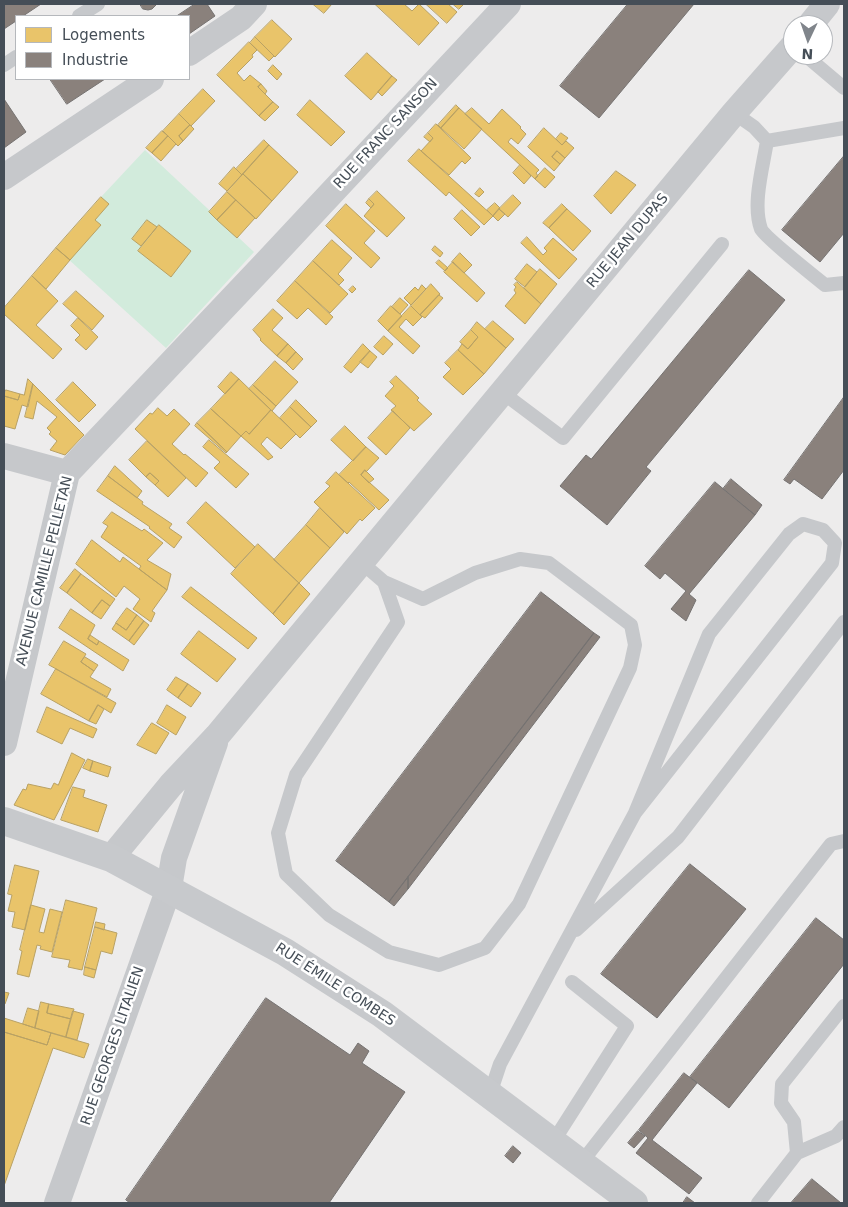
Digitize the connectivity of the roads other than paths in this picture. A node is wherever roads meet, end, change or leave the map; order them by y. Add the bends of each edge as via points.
1 (98, 4) edge
2 (508, 4) edge
3 (827, 4) edge
4 (252, 5) edge
5 (81, 15) edge
6 (818, 15) edge
7 (190, 52) edge
8 (783, 57) edge
9 (15, 58) edge
10 (4, 65) edge
11 (817, 65) edge
12 (148, 80) edge
13 (844, 88) edge
14 (734, 113) junction
15 (844, 128) edge
16 (767, 141) junction
17 (4, 176) edge
18 (722, 244) dead end
19 (265, 264) joint
20 (844, 283) edge
21 (503, 393) junction
22 (4, 456) edge
23 (67, 473) junction
24 (362, 563) junction
25 (384, 582) junction
26 (844, 622) edge
27 (218, 736) junction
28 (4, 743) edge
29 (635, 813) junction
30 (4, 821) edge
31 (844, 841) edge
32 (111, 858) junction
33 (170, 888) junction
34 (568, 937) junction
35 (572, 982) dead end
36 (844, 1006) edge
37 (490, 1094) junction
38 (844, 1128) edge
39 (553, 1142) junction
40 (798, 1153) junction
41 (581, 1163) junction
42 (57, 1203) edge
43 (634, 1203) edge
44 (758, 1203) edge

1 - 5 lane
2 - 19 street, RUE FRANC SANSON
3 - 6 street
4 - 7 street via 241,18
8 - 14 street, RUE JEAN DUPAS
9 - 10 lane
11 - 13 lane
12 - 17 street
14 - 16 lane
14 - 21 street, RUE JEAN DUPAS
15 - 16 lane
16 - 20 lane via 758,210 762,231 825,285
18 - 21 lane via 563,438
19 - 23 street, AVENUE CAMILLE PELLETAN
21 - 24 street, RUE JEAN DUPAS
22 - 23 street
23 - 28 street, AVENUE CAMILLE PELLETAN
24 - 25 lane
24 - 27 street, RUE JEAN DUPAS
25 - 25 lane via 398,622 296,775 278,833 286,874 329,915 389,952 439,965 485,948 519,904 630,668 635,645 631,625 549,563 520,559 475,573 422,599
26 - 34 lane via 678,837
27 - 32 street, RUE JEAN DUPAS via 171,785
27 - 33 street, RUE GEORGES LITALIEN via 174,858
29 - 29 lane via 832,563 835,544 823,530 803,524 789,534 709,634
29 - 34 lane
30 - 32 street, RUE ÉMILE COMBES
31 - 41 lane via 831,844
32 - 33 street, RUE ÉMILE COMBES
33 - 37 street, RUE ÉMILE COMBES via 285,952 382,1014
33 - 42 street, RUE GEORGES LITALIEN
34 - 37 lane via 500,1064
35 - 39 lane via 627,1026
36 - 40 lane via 782,1084 781,1103 794,1122
37 - 39 street, RUE ÉMILE COMBES
38 - 40 lane via 836,1136
39 - 41 street, RUE ÉMILE COMBES
40 - 44 lane
41 - 43 street, RUE ÉMILE COMBES

